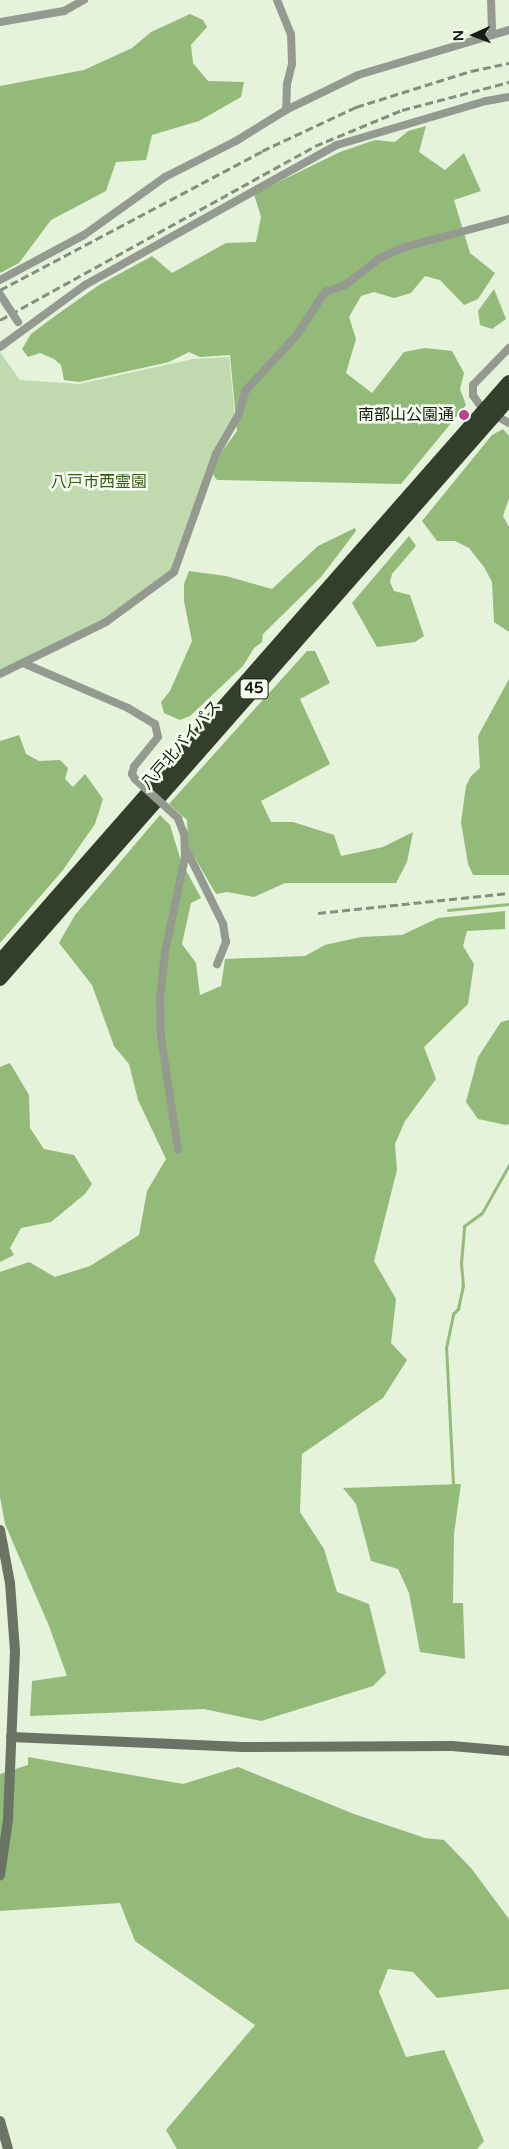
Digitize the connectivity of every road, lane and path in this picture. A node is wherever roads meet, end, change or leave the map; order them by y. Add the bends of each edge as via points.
1 (84, 0) edge
2 (277, 0) edge
3 (491, 0) edge
4 (0, 22) edge
5 (509, 30) edge
6 (492, 33) junction
7 (509, 97) edge
8 (286, 110) junction
9 (509, 219) edge
10 (0, 280) edge
11 (0, 294) edge
12 (24, 330) junction
13 (0, 347) edge
14 (509, 348) edge
15 (509, 382) edge
16 (509, 399) edge
17 (489, 413) junction
18 (509, 423) edge
19 (23, 663) junction
20 (0, 674) edge
21 (184, 845) junction
22 (0, 961) edge
23 (217, 964) dead end
24 (0, 980) edge
25 (178, 1149) dead end
26 (0, 1530) edge
27 (11, 1737) junction
28 (509, 1751) edge
29 (0, 1875) edge
30 (0, 2121) edge
31 (8, 2149) edge

1 - 4 street via 64,11
2 - 8 street via 291,34 292,64 286,84
3 - 6 street
5 - 6 street
6 - 8 street via 358,75
7 - 12 street via 486,100 337,145 85,285
8 - 10 street via 236,141 165,177 84,235
9 - 19 street via 405,247 380,258 345,285 325,292 296,336 245,391 239,414 216,454 174,572 106,622
11 - 12 street, bridge
12 - 13 street
14 - 17 street via 473,385 473,395
15 - 17 highway, 八戸北バイパス / 45
16 - 17 highway, 八戸北バイパス / 45
17 - 18 street
17 - 22 highway, 八戸北バイパス / 45
17 - 24 highway, 八戸北バイパス / 45
19 - 20 street
19 - 21 street, bridge via 128,708 155,724 158,737 132,774 178,818
21 - 23 street via 223,924 226,942
21 - 25 street via 160,998 161,1038
26 - 27 street via 13,1621
27 - 28 street via 242,1747 452,1746
27 - 29 street via 8,1820
30 - 31 street

